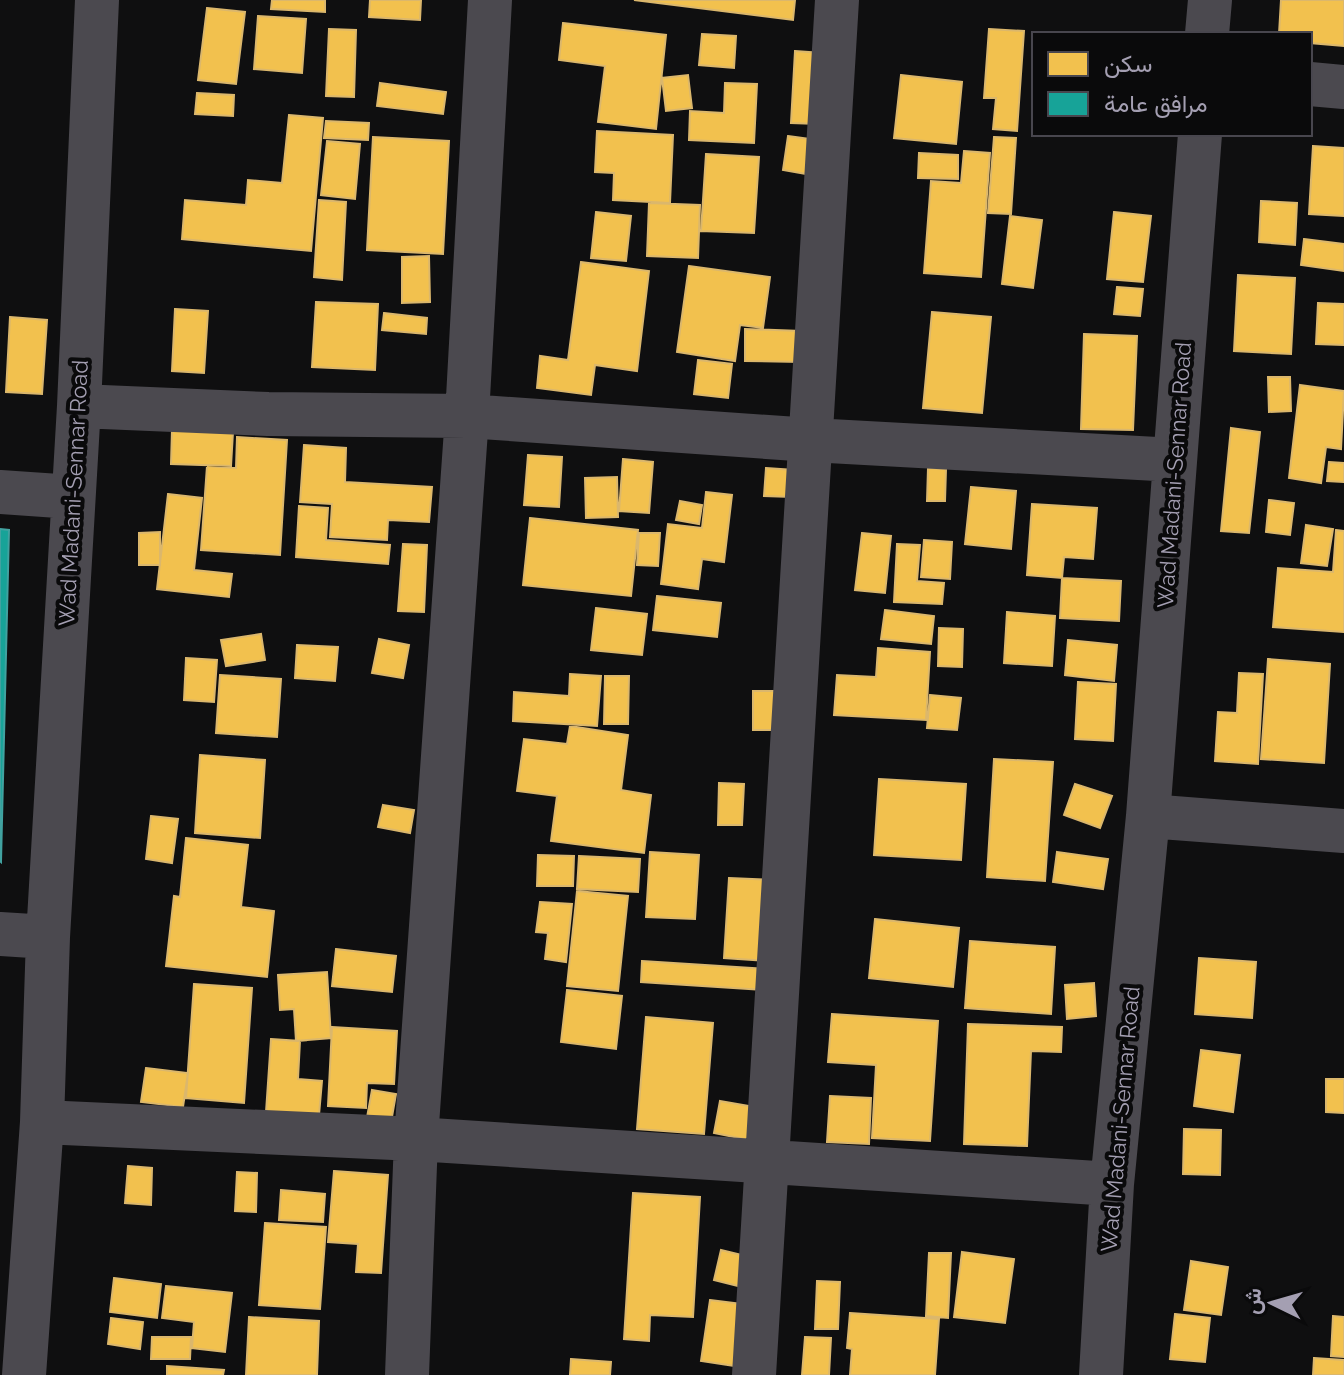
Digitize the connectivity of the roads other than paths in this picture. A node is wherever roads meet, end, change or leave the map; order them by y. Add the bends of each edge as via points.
1 (97, 0) edge
2 (490, 0) edge
3 (837, 0) edge
4 (1210, 0) edge
5 (1207, 32) edge
6 (1312, 84) edge
7 (1344, 87) edge
8 (1200, 136) edge
9 (79, 406) junction
10 (467, 416) junction
11 (811, 440) junction
12 (1175, 460) junction
13 (0, 492) edge
14 (73, 497) junction
15 (1148, 816) junction
16 (1344, 831) edge
17 (0, 934) edge
18 (48, 937) junction
19 (42, 1122) junction
20 (416, 1139) junction
21 (767, 1163) junction
22 (1112, 1184) junction
23 (24, 1375) edge
24 (407, 1375) edge
25 (754, 1375) edge
26 (1101, 1375) edge

1 - 9 street, Wad Madani-Sennar Road
2 - 10 street
3 - 11 street
4 - 5 street
6 - 7 street
8 - 12 street, Wad Madani-Sennar Road
9 - 10 street
9 - 14 street, Wad Madani-Sennar Road
10 - 11 street
10 - 20 street
11 - 12 street
11 - 21 street
12 - 15 street, Wad Madani-Sennar Road
13 - 14 street
14 - 18 street, Wad Madani-Sennar Road
15 - 16 street
15 - 22 street, Wad Madani-Sennar Road
17 - 18 street
18 - 19 street, Wad Madani-Sennar Road
19 - 20 street
19 - 23 street, Wad Madani-Sennar Road
20 - 21 street
20 - 24 street
21 - 22 street
21 - 25 street
22 - 26 street, Wad Madani-Sennar Road

